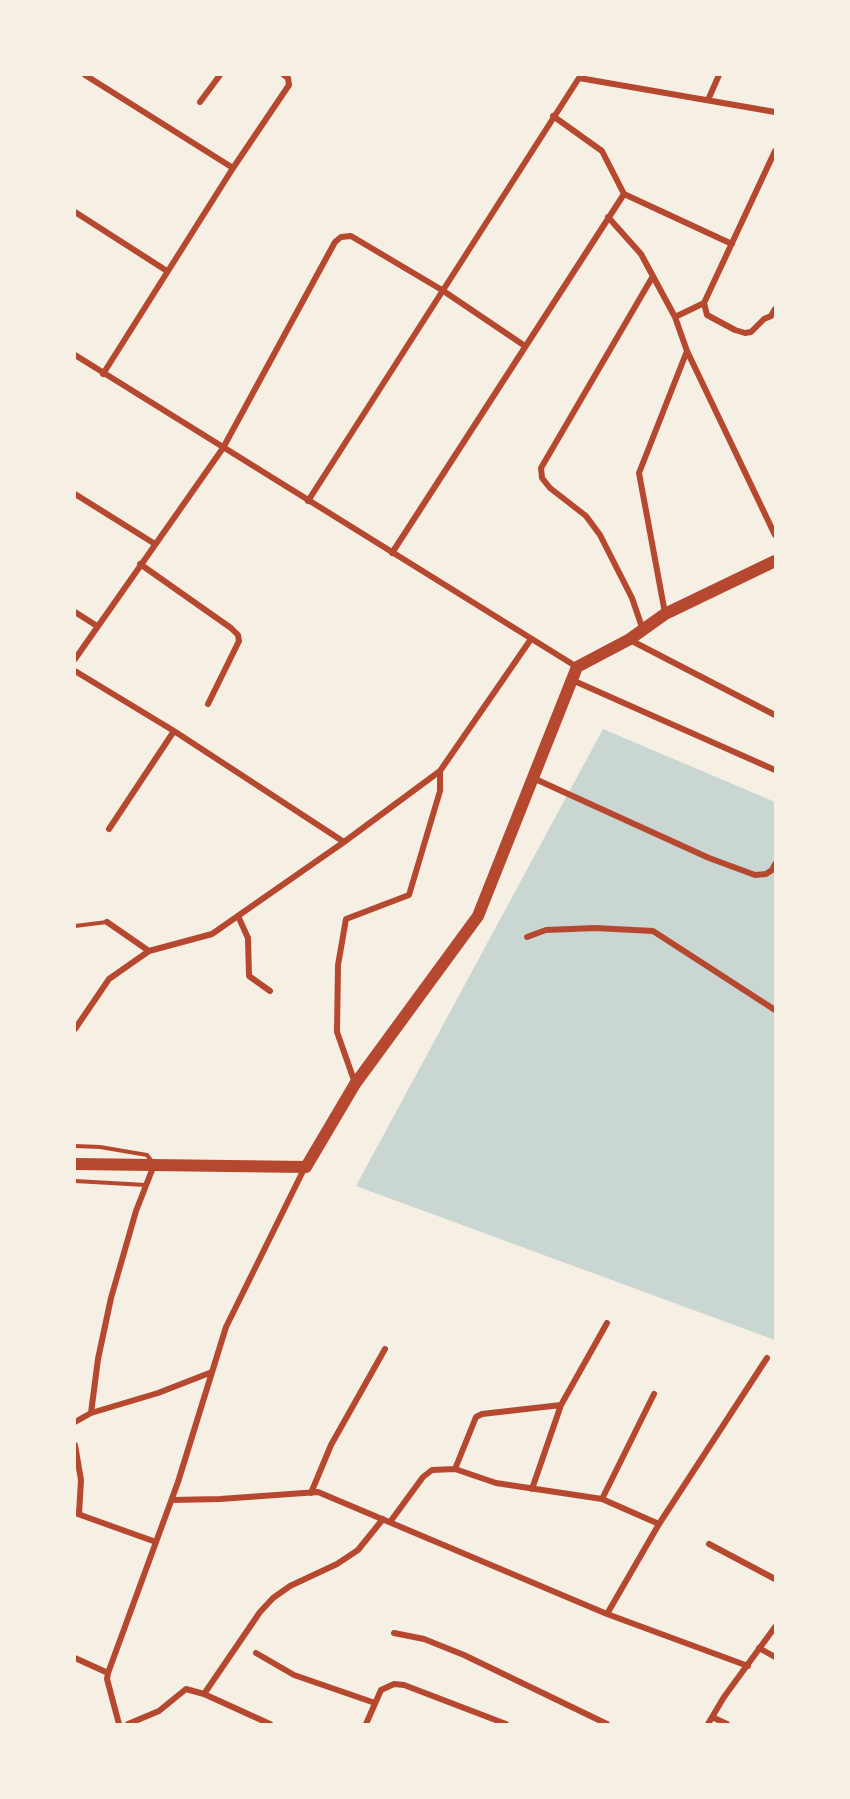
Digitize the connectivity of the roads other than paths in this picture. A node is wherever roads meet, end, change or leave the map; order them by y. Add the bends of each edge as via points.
1 (85, 75) edge
2 (220, 75) edge
3 (284, 75) edge
4 (719, 75) edge
5 (708, 100) junction
6 (200, 102) dead end
7 (775, 112) edge
8 (553, 116) junction
9 (775, 151) edge
10 (232, 168) junction
11 (624, 194) junction
12 (75, 212) edge
13 (608, 217) junction
14 (732, 244) junction
15 (167, 271) junction
16 (653, 276) junction
17 (442, 290) junction
18 (704, 303) junction
19 (773, 313) edge
20 (675, 317) junction
21 (775, 322) edge
22 (525, 346) junction
23 (687, 351) junction
24 (75, 355) edge
25 (103, 374) junction
26 (223, 448) junction
27 (75, 494) edge
28 (308, 501) junction
29 (775, 536) edge
30 (155, 544) junction
31 (392, 553) junction
32 (775, 561) edge
33 (140, 564) junction
34 (75, 612) edge
35 (665, 614) junction
36 (97, 626) junction
37 (643, 630) junction
38 (531, 639) junction
39 (630, 639) junction
40 (75, 659) edge
41 (577, 668) junction
42 (75, 671) edge
43 (572, 680) junction
44 (208, 704) dead end
45 (775, 716) edge
46 (174, 731) junction
47 (775, 770) edge
48 (440, 771) junction
49 (533, 778) junction
50 (109, 829) dead end
51 (344, 842) junction
52 (775, 864) edge
53 (238, 916) junction
54 (107, 922) joint
55 (75, 926) edge
56 (527, 937) dead end
57 (149, 951) junction
58 (270, 991) dead end
59 (775, 1010) edge
60 (75, 1029) edge
61 (355, 1084) junction
62 (75, 1146) edge
63 (75, 1164) edge
64 (154, 1165) junction
65 (306, 1167) junction
66 (75, 1181) edge
67 (146, 1185) junction
68 (607, 1323) dead end
69 (385, 1349) dead end
70 (767, 1358) dead end
71 (212, 1372) junction
72 (654, 1394) dead end
73 (561, 1405) junction
74 (91, 1413) junction
75 (75, 1422) edge
76 (75, 1445) edge
77 (455, 1469) junction
78 (532, 1489) junction
79 (310, 1493) junction
80 (602, 1499) junction
81 (172, 1500) junction
82 (77, 1513) edge
83 (383, 1519) junction
84 (390, 1522) junction
85 (659, 1524) junction
86 (156, 1542) junction
87 (709, 1544) dead end
88 (775, 1578) edge
89 (607, 1614) junction
90 (775, 1627) edge
91 (394, 1633) dead end
92 (759, 1648) junction
93 (256, 1653) dead end
94 (775, 1657) edge
95 (75, 1658) edge
96 (748, 1666) junction
97 (108, 1673) junction
98 (204, 1694) junction
99 (375, 1703) junction
100 (712, 1717) junction
101 (603, 1723) edge
102 (119, 1724) edge
103 (128, 1724) edge
104 (270, 1724) edge
105 (366, 1724) edge
106 (506, 1724) edge
107 (708, 1724) edge
108 (727, 1724) edge

1 - 10 street
2 - 6 street
3 - 10 street via 289,85
4 - 5 street
5 - 7 street
5 - 8 street via 579,78
8 - 11 street via 602,151
8 - 17 street
9 - 14 street
10 - 15 street
11 - 13 street
11 - 14 street
12 - 15 street
13 - 16 street via 641,254
13 - 22 street
14 - 18 street
15 - 25 street
16 - 20 street
16 - 37 street via 541,468 542,478 550,488 586,516 600,535 632,598
17 - 22 street
17 - 26 street via 351,236 341,237
17 - 28 street
18 - 19 street via 707,315 745,333
18 - 20 street
19 - 21 street
20 - 23 street
22 - 31 street
23 - 29 street
23 - 35 street via 639,473
24 - 25 street
25 - 26 street
26 - 28 street
26 - 30 street
27 - 30 street
28 - 31 street
30 - 33 street
31 - 38 street
32 - 35 main road
33 - 36 street
33 - 44 street via 238,635 239,641
34 - 36 street
35 - 37 main road
36 - 40 street
37 - 39 main road
38 - 41 street
38 - 48 street
39 - 41 main road
39 - 45 street
41 - 43 main road
42 - 46 street
43 - 47 street
43 - 49 main road
46 - 50 street
46 - 51 street
48 - 51 street
48 - 61 street via 440,791 409,895 346,919 338,965 337,1032
49 - 52 street via 709,858 755,874 766,874
49 - 61 main road via 477,916
51 - 53 street
53 - 57 street via 212,934
53 - 58 street via 248,938 249,976
54 - 55 lane
54 - 57 street
56 - 59 street via 546,930 595,928 653,932
57 - 60 street via 108,979
61 - 65 main road
62 - 64 lane via 147,1155
63 - 64 main road
64 - 65 main road
64 - 67 street
65 - 71 street via 226,1327
66 - 67 lane
67 - 74 street via 111,1298
68 - 73 street
69 - 79 street via 331,1445
70 - 85 street
71 - 74 street
71 - 81 street
72 - 80 street
73 - 77 street via 476,1416
73 - 78 street
74 - 75 street
76 - 82 street via 81,1480
77 - 78 street via 496,1484
77 - 84 street via 432,1470 423,1477
78 - 80 street
79 - 81 street
79 - 83 street via 318,1492
80 - 85 street
81 - 86 street
82 - 86 street
83 - 84 street
83 - 98 street via 358,1550 273,1598
84 - 89 street
85 - 89 street
86 - 97 street
87 - 88 street
89 - 96 street
90 - 92 street
91 - 101 street via 424,1639 464,1655
92 - 94 street
92 - 96 street
93 - 99 street via 294,1674
95 - 97 street
96 - 100 street
97 - 102 street
98 - 103 street via 186,1689 159,1711
98 - 104 street
99 - 105 street
99 - 106 street via 387,1686 404,1685
100 - 107 street
100 - 108 street

